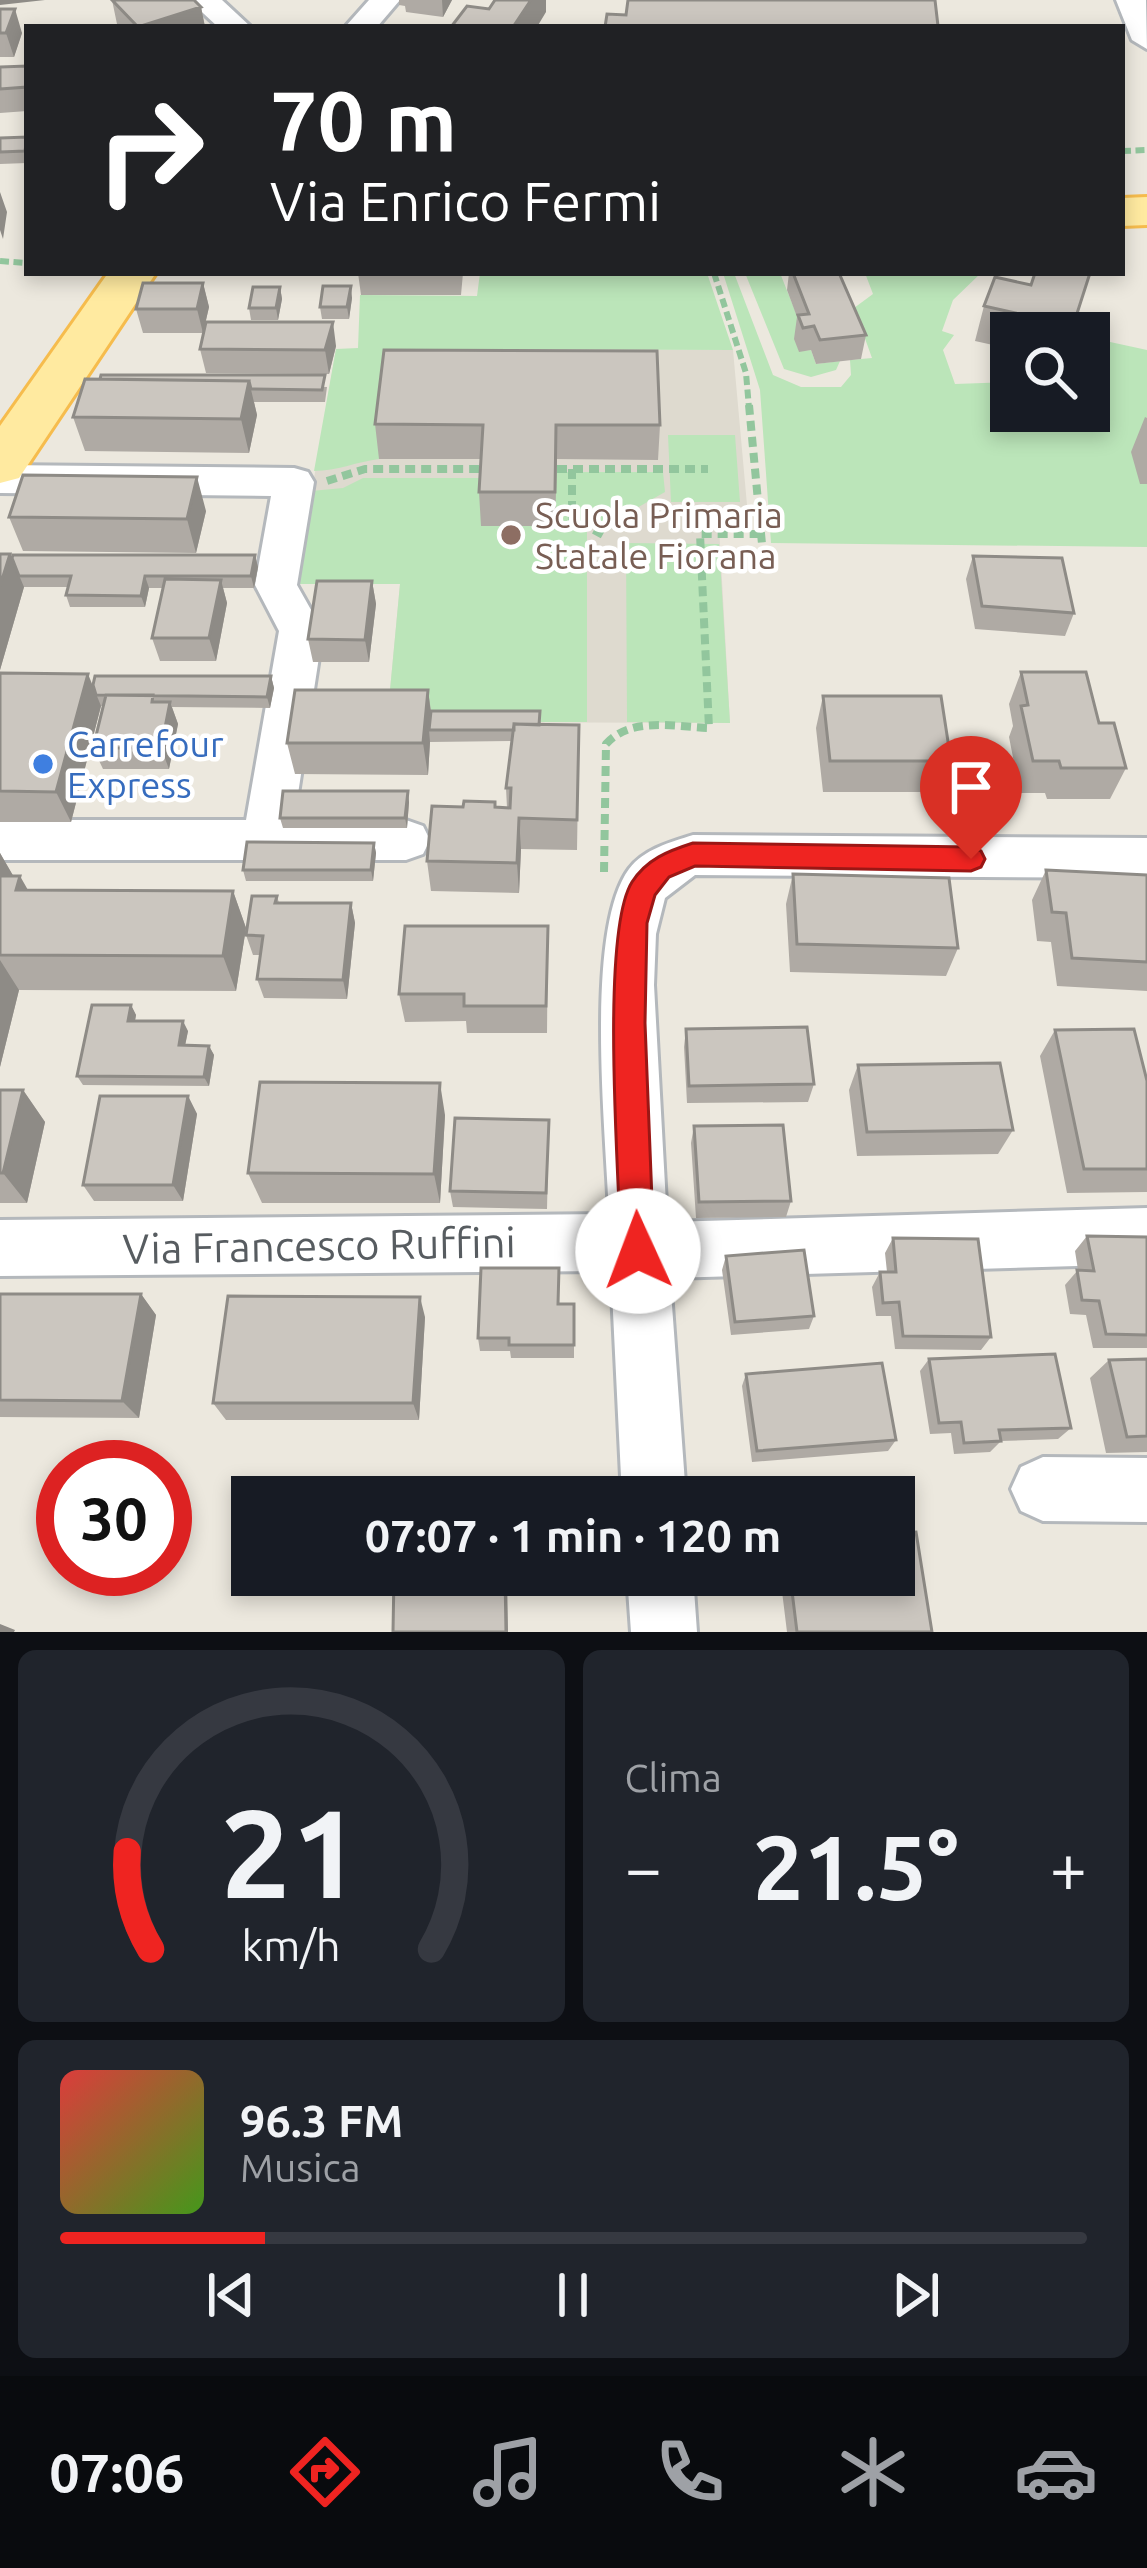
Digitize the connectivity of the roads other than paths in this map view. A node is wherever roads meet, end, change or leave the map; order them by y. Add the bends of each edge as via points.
1 (204, 0) edge
2 (385, 0) edge
3 (1131, 0) edge
4 (232, 24) edge
5 (363, 24) edge
6 (1147, 40) edge
7 (130, 276) edge
8 (4, 457) edge
9 (0, 840) edge
10 (267, 840) junction
11 (406, 840) dead end
12 (1147, 859) edge
13 (1147, 1236) edge
14 (638, 1246) junction
15 (0, 1248) edge
16 (653, 1476) edge
17 (1043, 1489) dead end
18 (1147, 1490) edge
19 (661, 1596) edge
20 (664, 1632) edge

1 - 4 street
2 - 5 street
3 - 6 street
7 - 8 main road
8 - 10 street via 294,482 276,585 301,631
9 - 10 street
10 - 11 street
12 - 14 street via 693,854 659,869 633,923
13 - 14 street, Via Francesco Ruffini
14 - 15 street, Via Francesco Ruffini
14 - 16 street
17 - 18 street
19 - 20 street

